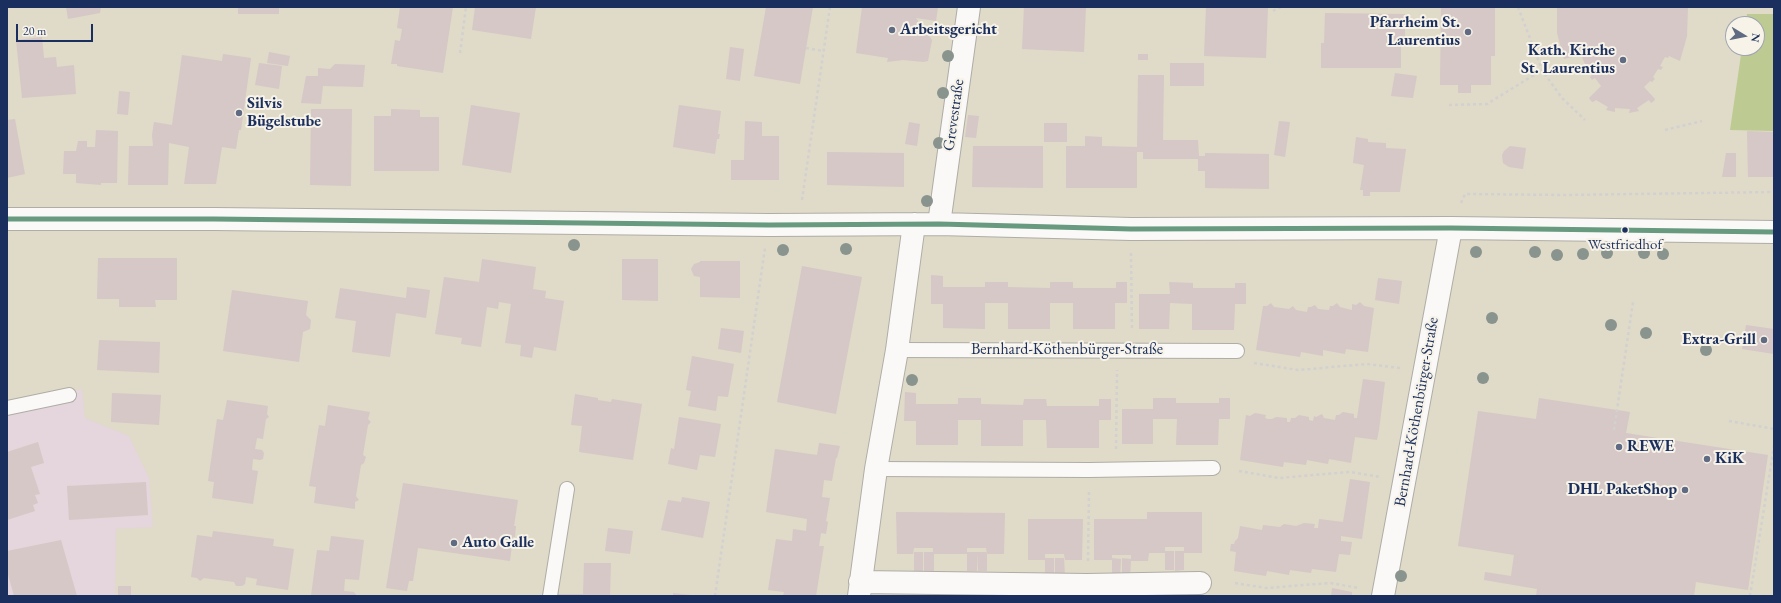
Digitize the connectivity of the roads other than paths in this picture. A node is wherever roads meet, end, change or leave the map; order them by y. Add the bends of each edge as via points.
1 (969, 7) edge
2 (7, 219) edge
3 (914, 224) junction
4 (939, 224) junction
5 (1451, 228) junction
6 (1774, 232) edge
7 (897, 350) junction
8 (1237, 351) dead end
9 (69, 395) dead end
10 (7, 408) edge
11 (1213, 468) dead end
12 (876, 469) junction
13 (567, 489) dead end
14 (1200, 584) dead end
15 (859, 589) edge
16 (1383, 594) edge
17 (550, 596) edge

1 - 4 street, Grevestraße
2 - 3 street
3 - 4 street
3 - 7 street
4 - 5 street via 1131,229
5 - 6 street
5 - 16 street, Bernhard-Köthenbürger-Straße
7 - 8 lane, Bernhard-Köthenbürger-Straße
7 - 12 street
9 - 10 lane
11 - 12 lane
12 - 15 street
13 - 17 lane
14 - 15 street

